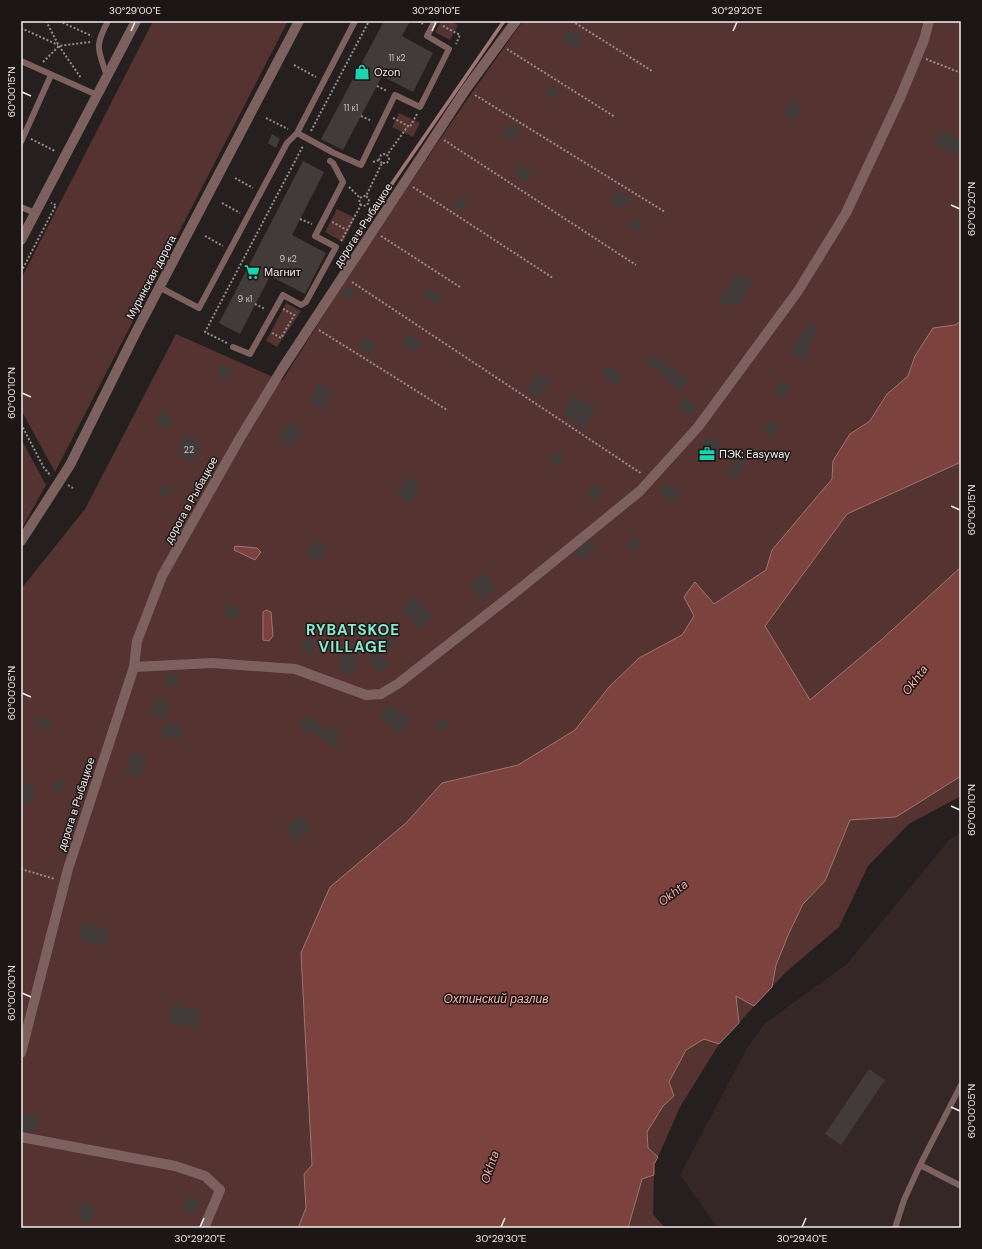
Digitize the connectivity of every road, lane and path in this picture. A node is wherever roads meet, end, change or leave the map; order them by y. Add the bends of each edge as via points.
1 (46, 21) edge
2 (59, 21) edge
3 (108, 21) edge
4 (136, 21) edge
5 (299, 21) edge
6 (355, 21) edge
7 (369, 21) edge
8 (516, 21) edge
9 (572, 21) edge
10 (929, 21) edge
11 (435, 22) edge
12 (21, 28) edge
13 (95, 38) dead end
14 (94, 42) dead end
15 (500, 44) junction
16 (59, 46) junction
17 (449, 49) junction
18 (918, 55) junction
19 (21, 61) edge
20 (294, 65) dead end
21 (37, 68) junction
22 (652, 71) dead end
23 (961, 73) edge
24 (52, 75) junction
25 (107, 76) junction
26 (324, 81) junction
27 (84, 82) dead end
28 (334, 87) junction
29 (466, 89) junction
30 (97, 95) junction
31 (420, 107) junction
32 (386, 114) junction
33 (361, 116) dead end
34 (615, 117) dead end
35 (266, 118) dead end
36 (380, 126) junction
37 (408, 126) junction
38 (297, 133) junction
39 (436, 135) junction
40 (22, 139) edge
41 (307, 139) junction
42 (55, 150) dead end
43 (387, 154) junction
44 (379, 160) junction
45 (330, 161) dead end
46 (382, 163) junction
47 (361, 165) junction
48 (343, 182) junction
49 (406, 182) junction
50 (366, 196) junction
51 (360, 198) junction
52 (49, 201) dead end
53 (361, 205) junction
54 (21, 207) edge
55 (665, 212) dead end
56 (36, 213) junction
57 (324, 218) junction
58 (300, 219) dead end
59 (319, 228) junction
60 (348, 230) junction
61 (373, 231) junction
62 (21, 240) edge
63 (336, 248) junction
64 (636, 264) dead end
65 (21, 272) edge
66 (343, 276) junction
67 (553, 278) dead end
68 (159, 287) junction
69 (460, 287) dead end
70 (301, 304) junction
71 (312, 325) junction
72 (264, 329) junction
73 (233, 347) joint
74 (447, 410) dead end
75 (21, 424) edge
76 (53, 478) dead end
77 (649, 479) junction
78 (21, 541) edge
79 (134, 667) junction
80 (21, 869) edge
81 (64, 882) junction
82 (21, 1053) edge
83 (961, 1085) edge
84 (21, 1137) edge
85 (920, 1165) junction
86 (961, 1186) edge
87 (204, 1228) edge
88 (895, 1228) edge

1 - 16 path
2 - 13 path
3 - 25 lane via 98,43
4 - 25 street
5 - 68 street, Муринская дорога
6 - 26 lane
7 - 28 path
8 - 15 street, дорога в Рыбацкое
9 - 22 path
10 - 18 street
11 - 17 lane via 427,36
11 - 17 path via 460,35 454,47
12 - 16 path
14 - 16 path
15 - 29 street, дорога в Рыбацкое
15 - 34 path
16 - 21 path
16 - 27 path
17 - 31 lane
18 - 23 path
18 - 77 street via 846,213 798,291 698,427
19 - 21 lane
20 - 26 path
21 - 24 lane
24 - 30 lane
24 - 40 lane
25 - 30 street
26 - 28 path
26 - 38 lane
28 - 41 path
29 - 39 street, дорога в Рыбацкое
29 - 55 path
30 - 56 street
31 - 32 lane via 395,95
31 - 37 path via 410,127
32 - 36 lane
32 - 37 path
33 - 36 path
35 - 38 path
36 - 47 lane
37 - 43 path
38 - 41 lane
38 - 68 lane via 287,143 199,308
39 - 49 street, дорога в Рыбацкое
39 - 64 path
40 - 42 path
41 - 47 lane
41 - 73 path via 205,332
43 - 44 path via 381,154
43 - 46 path via 389,160
44 - 46 path
44 - 47 path
45 - 48 lane
46 - 50 path
48 - 51 path
48 - 57 lane
49 - 61 street, дорога в Рыбацкое
49 - 67 path
50 - 51 path
50 - 53 path via 369,202 367,205
51 - 53 path
52 - 65 path via 56,205
53 - 60 path
54 - 56 lane
56 - 62 street
57 - 59 lane
57 - 60 path
58 - 59 path
59 - 63 lane via 315,236
60 - 63 path
61 - 66 street, дорога в Рыбацкое
61 - 69 path
63 - 70 lane via 306,302
66 - 71 street, дорога в Рыбацкое
66 - 77 path
68 - 78 street, Муринская дорога via 70,465
70 - 72 path via 281,338
70 - 72 lane via 283,295
71 - 74 path
71 - 79 street, дорога в Рыбацкое via 240,438 162,576 137,640
72 - 73 lane via 250,354
75 - 76 path via 44,468
77 - 79 street via 640,491 517,591 399,684 381,694 366,695 295,669 212,663
79 - 81 street, дорога в Рыбацкое
80 - 81 path
81 - 82 street, дорога в Рыбацкое
83 - 85 lane
84 - 87 street via 175,1166 205,1176 220,1190
85 - 86 lane
85 - 88 lane

